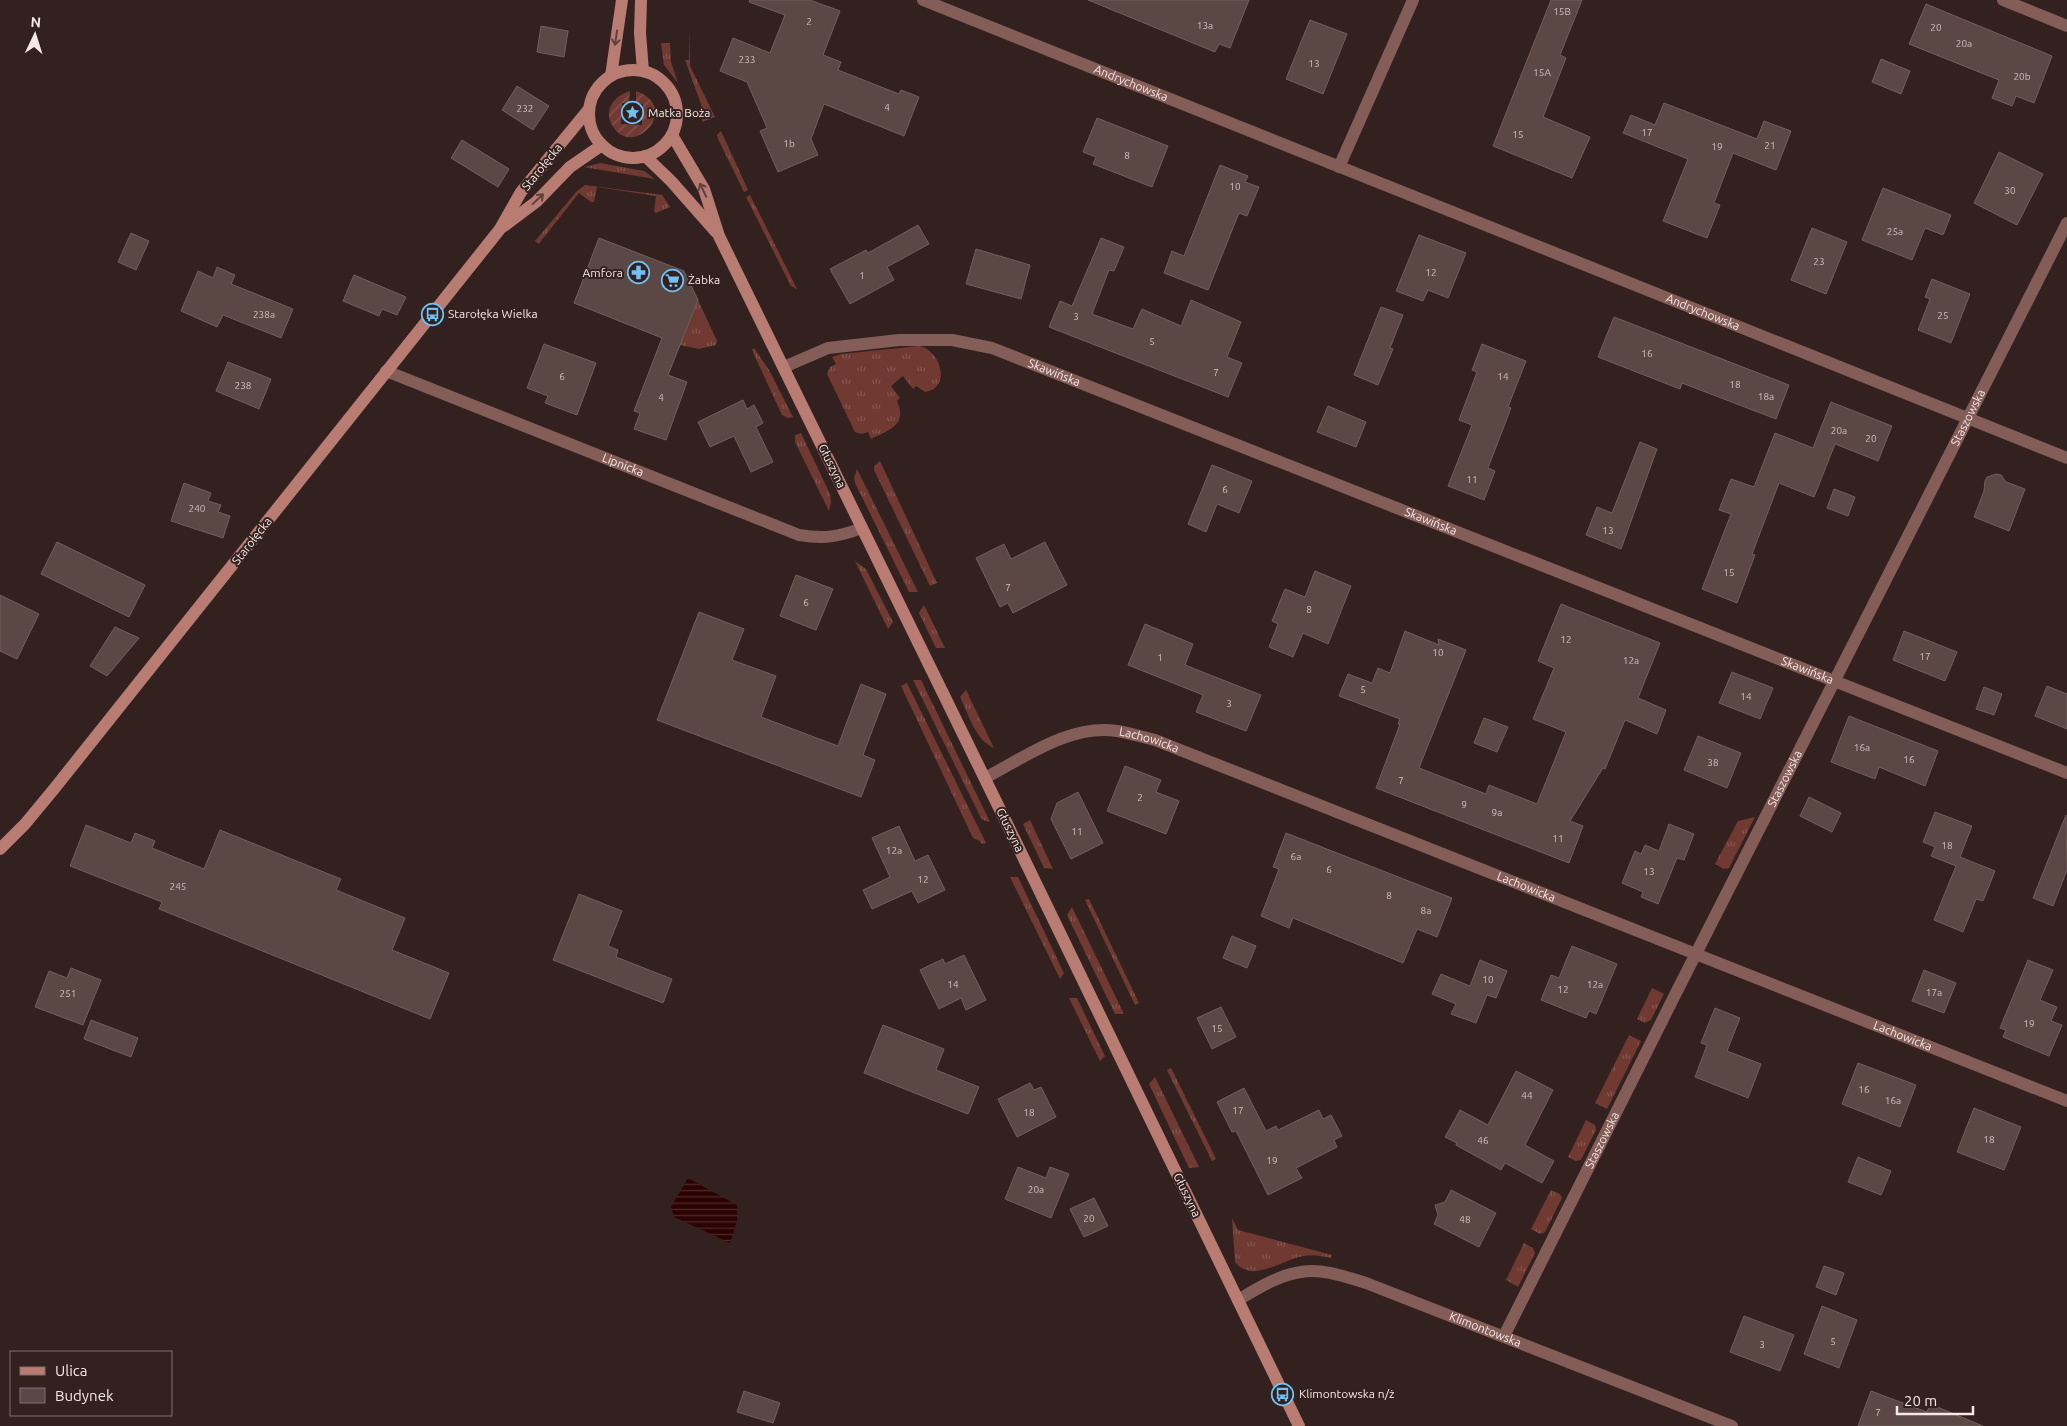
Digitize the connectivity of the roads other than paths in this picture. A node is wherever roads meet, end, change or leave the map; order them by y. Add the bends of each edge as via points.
1 (622, 0) edge
2 (641, 0) edge
3 (923, 0) edge
4 (1413, 0) edge
5 (2003, 0) edge
6 (2067, 26) edge
7 (643, 71) junction
8 (611, 76) junction
9 (589, 109) junction
10 (672, 135) junction
11 (602, 145) junction
12 (646, 156) junction
13 (1339, 167) junction
14 (2067, 223) edge
15 (500, 229) junction
16 (719, 236) junction
17 (784, 367) junction
18 (386, 371) junction
19 (1967, 419) junction
20 (2067, 458) edge
21 (862, 528) junction
22 (1835, 681) junction
23 (2067, 773) edge
24 (985, 778) junction
25 (0, 849) edge
26 (1696, 955) junction
27 (2067, 1101) edge
28 (1238, 1300) junction
29 (1504, 1336) junction
30 (1299, 1426) edge
31 (1732, 1426) edge

1 -> 8 street
2 - 7 street
3 - 13 street, Andrychowska
4 - 13 street
5 - 6 street
7 - 8 street via 626,70
7 - 10 street via 655,76 673,96 676,122
8 - 9 street via 600,84
9 - 11 street via 592,128
9 - 15 street, Starołęcka via 521,192
10 - 12 street via 661,148
16 -> 10 street, Głuszyna via 704,189
11 - 12 street via 622,156
15 -> 11 street, Starołęcka via 536,202 570,167
12 - 16 street, Głuszyna
13 - 19 street, Andrychowska
14 - 19 street, Staszowska
15 - 18 street, Starołęcka
16 - 17 street, Głuszyna
17 - 21 street, Głuszyna
17 - 22 street, Skawińska via 828,348 898,340 952,340 992,348
18 - 21 street, Lipnicka via 799,535 827,538
18 - 25 street, Starołęcka via 54,789
19 - 20 street, Andrychowska
19 - 22 street, Staszowska
21 - 24 street, Głuszyna
22 - 23 street, Skawińska
22 - 26 street, Staszowska
24 - 26 street, Lachowicka via 1069,734 1103,730 1155,740
24 - 28 street, Głuszyna
26 - 27 street, Lachowicka
26 - 29 street, Staszowska
28 - 29 street, Klimontowska via 1279,1278 1302,1271 1321,1272 1366,1283
28 - 30 street, Głuszyna
29 - 31 street, Klimontowska

